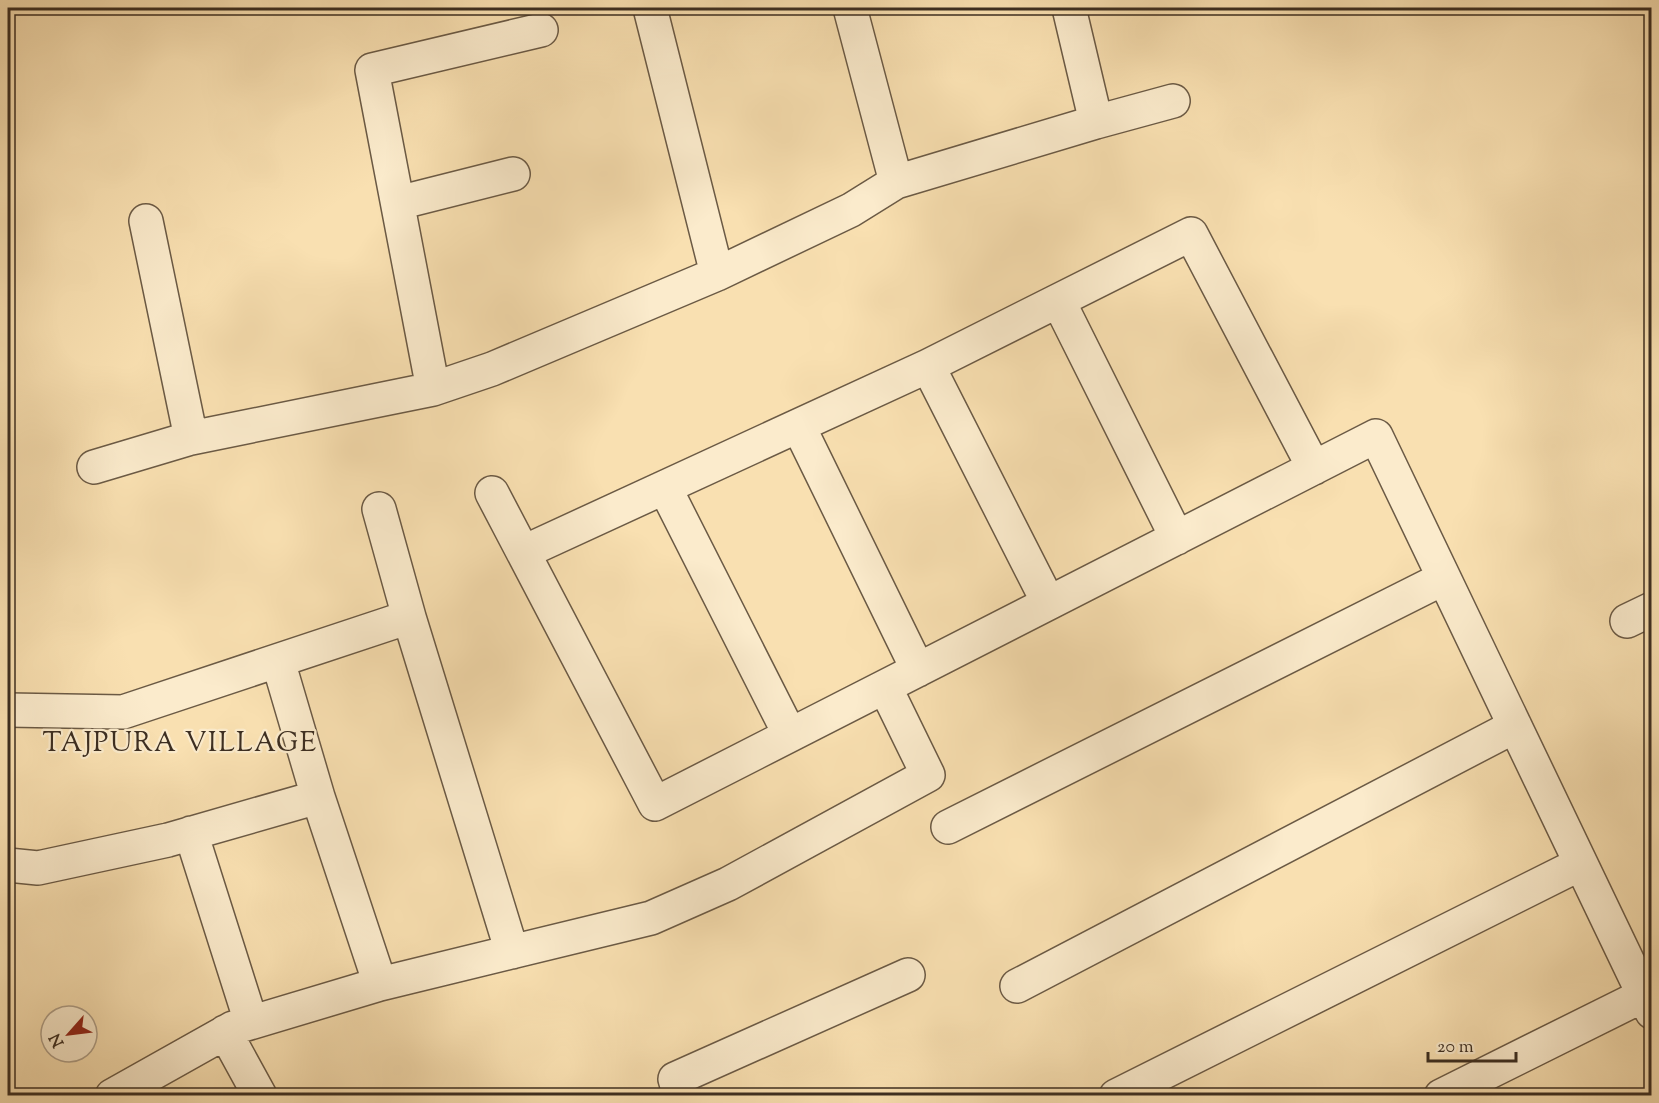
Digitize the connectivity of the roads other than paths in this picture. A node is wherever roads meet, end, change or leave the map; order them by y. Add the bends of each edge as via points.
1 (650, 8) edge
2 (850, 8) edge
3 (1069, 8) edge
4 (541, 30) dead end
5 (1173, 101) dead end
6 (1096, 122) junction
7 (513, 174) dead end
8 (896, 182) junction
9 (398, 203) junction
10 (146, 221) dead end
11 (717, 274) junction
12 (1059, 302) junction
13 (928, 366) junction
14 (433, 388) junction
15 (799, 427) junction
16 (191, 438) junction
17 (94, 467) dead end
18 (1314, 468) junction
19 (665, 488) junction
20 (492, 493) dead end
21 (378, 509) dead end
22 (1177, 538) junction
23 (524, 552) junction
24 (1444, 578) junction
25 (1048, 602) junction
26 (409, 617) junction
27 (278, 661) junction
28 (918, 670) junction
29 (885, 687) junction
30 (8, 710) edge
31 (1515, 726) junction
32 (790, 735) junction
33 (318, 796) junction
34 (948, 826) dead end
35 (191, 833) junction
36 (1580, 864) junction
37 (8, 865) edge
38 (512, 952) junction
39 (908, 975) dead end
40 (380, 984) junction
41 (1017, 986) dead end
42 (1648, 1004) edge
43 (238, 1027) junction
44 (112, 1095) edge
45 (260, 1095) edge
46 (680, 1095) edge
47 (1116, 1095) edge
48 (1441, 1095) edge

1 - 11 street
2 - 8 street
3 - 6 street
4 - 9 street via 372,70
5 - 6 street
6 - 8 street
7 - 9 street
8 - 11 street via 851,210
9 - 14 street
10 - 16 street
11 - 14 street via 492,369
12 - 13 street
12 - 18 street via 1191,234
12 - 22 street
13 - 15 street
13 - 25 street
14 - 16 street
15 - 19 street
15 - 28 street
16 - 17 street
18 - 22 street
18 - 24 street via 1376,436
19 - 23 street
19 - 32 street
20 - 23 street
21 - 26 street
22 - 25 street
23 - 32 street via 655,804
24 - 31 street
24 - 34 street
25 - 28 street
26 - 27 street
26 - 38 street
27 - 30 street via 123,712
27 - 33 street
28 - 29 street
29 - 32 street
29 - 38 street via 928,775 728,884 651,918
31 - 36 street
31 - 41 street
33 - 35 street
33 - 40 street
35 - 37 street via 38,867
35 - 43 street
36 - 42 street
36 - 47 street
38 - 40 street
39 - 46 street via 675,1079
40 - 43 street
42 - 48 street
43 - 44 street
43 - 45 street

